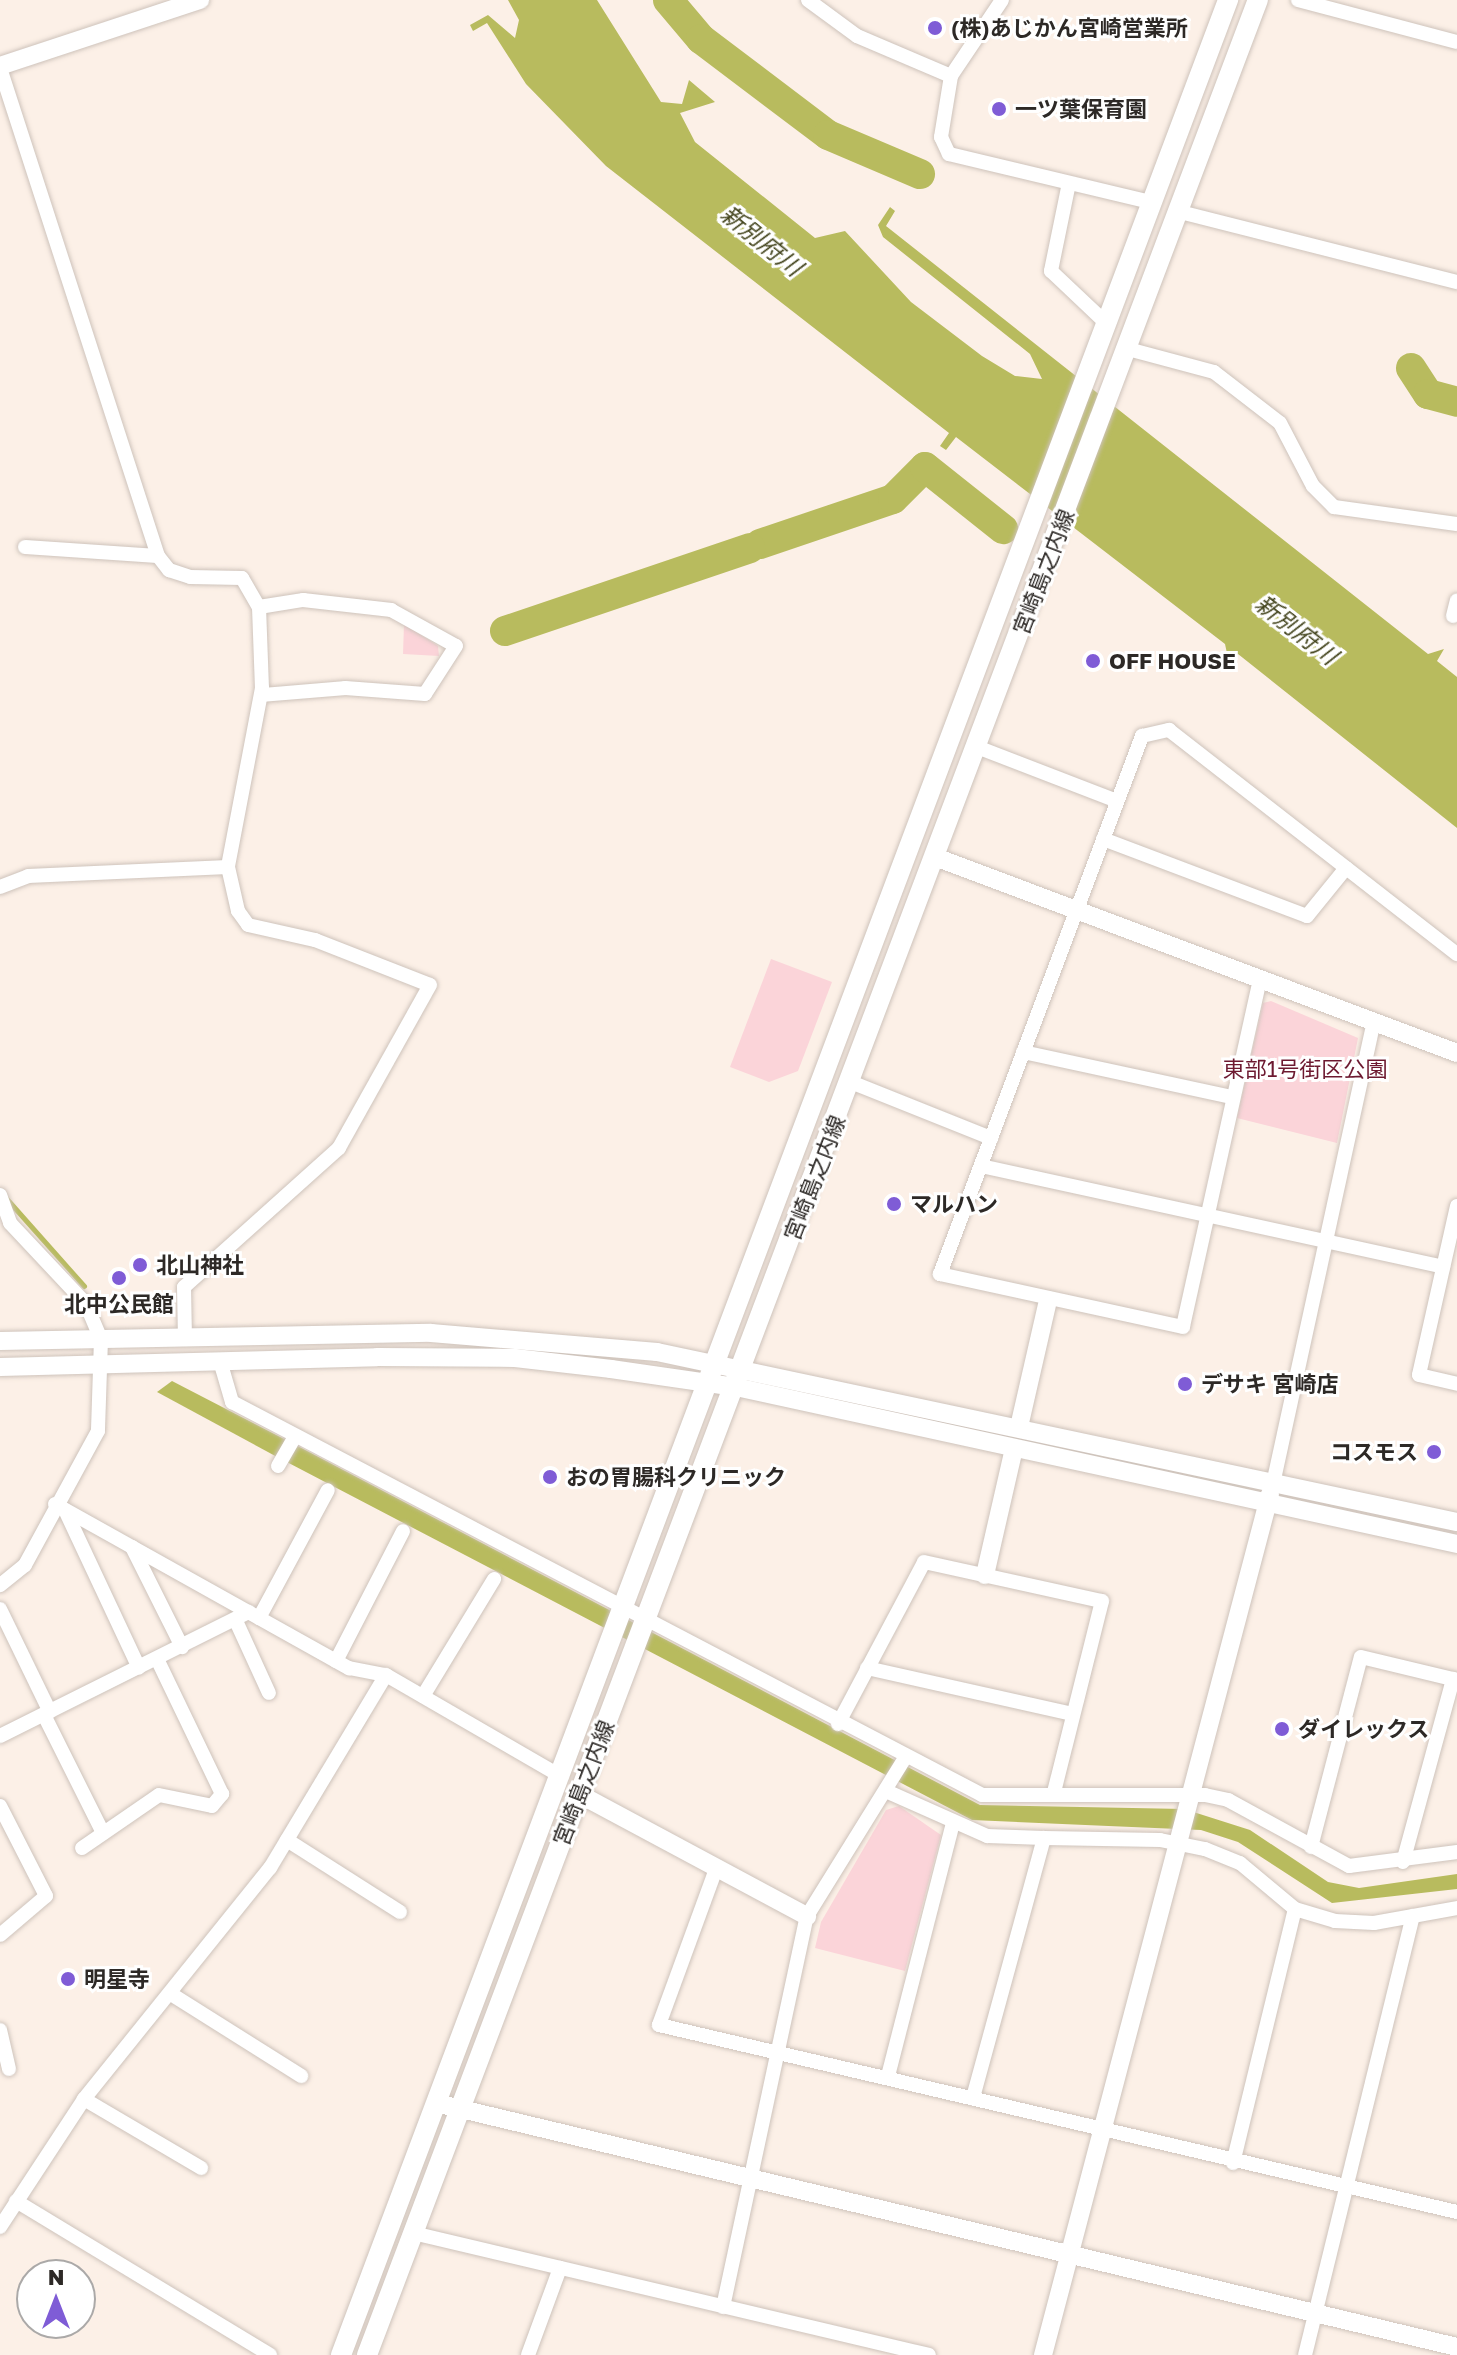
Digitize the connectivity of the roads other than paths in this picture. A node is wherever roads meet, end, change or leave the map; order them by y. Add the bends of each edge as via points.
1 (200, 0) edge
2 (808, 0) edge
3 (1002, 0) edge
4 (1228, 0) edge
5 (1258, 0) edge
6 (1298, 0) edge
7 (1457, 42) edge
8 (0, 67) edge
9 (951, 76) junction
10 (1069, 183) junction
11 (1151, 202) junction
12 (1180, 212) junction
13 (1457, 282) edge
14 (1107, 324) junction
15 (1125, 358) junction
16 (1457, 524) edge
17 (25, 547) dead end
18 (158, 556) junction
19 (1457, 600) edge
20 (259, 607) junction
21 (1453, 616) dead end
22 (261, 695) junction
23 (977, 747) junction
24 (1117, 801) junction
25 (1103, 839) junction
26 (935, 857) junction
27 (228, 867) junction
28 (1346, 868) junction
29 (0, 887) edge
30 (1077, 910) junction
31 (1457, 954) edge
32 (1260, 979) junction
33 (1374, 1022) junction
34 (1023, 1052) junction
35 (1457, 1053) edge
36 (851, 1082) junction
37 (1232, 1097) junction
38 (991, 1138) junction
39 (981, 1166) junction
40 (2, 1200) edge
41 (1457, 1206) edge
42 (1206, 1216) junction
43 (1327, 1241) junction
44 (1443, 1267) junction
45 (1048, 1300) junction
46 (185, 1337) junction
47 (101, 1339) junction
48 (0, 1341) edge
49 (220, 1361) junction
50 (101, 1364) junction
51 (0, 1367) edge
52 (713, 1374) junction
53 (739, 1377) junction
54 (1457, 1384) edge
55 (1019, 1427) junction
56 (295, 1436) junction
57 (1014, 1448) junction
58 (278, 1466) dead end
59 (1273, 1484) junction
60 (328, 1490) dead end
61 (1268, 1503) junction
62 (60, 1506) junction
63 (1457, 1522) edge
64 (403, 1531) dead end
65 (1457, 1544) edge
66 (132, 1547) junction
67 (985, 1575) junction
68 (494, 1579) dead end
69 (0, 1585) edge
70 (0, 1609) edge
71 (254, 1615) junction
72 (623, 1616) junction
73 (236, 1621) junction
74 (640, 1634) junction
75 (182, 1647) junction
76 (157, 1659) junction
77 (336, 1661) junction
78 (139, 1668) junction
79 (867, 1668) junction
80 (386, 1675) junction
81 (1455, 1679) edge
82 (269, 1693) dead end
83 (423, 1696) junction
84 (47, 1713) junction
85 (1073, 1714) junction
86 (838, 1724) junction
87 (0, 1736) edge
88 (905, 1758) junction
89 (562, 1777) junction
90 (889, 1788) junction
91 (1054, 1792) junction
92 (579, 1794) junction
93 (1190, 1798) junction
94 (0, 1806) edge
95 (953, 1823) junction
96 (103, 1833) junction
97 (1044, 1838) junction
98 (1180, 1838) junction
99 (287, 1840) junction
100 (1311, 1847) junction
101 (82, 1848) dead end
102 (1457, 1852) edge
103 (1403, 1862) junction
104 (716, 1869) junction
105 (1457, 1908) edge
106 (1295, 1909) junction
107 (400, 1912) dead end
108 (807, 1916) junction
109 (1413, 1916) junction
110 (0, 1933) edge
111 (171, 1994) junction
112 (0, 2030) edge
113 (780, 2056) junction
114 (9, 2069) dead end
115 (301, 2076) dead end
116 (888, 2076) junction
117 (973, 2098) junction
118 (84, 2099) junction
119 (436, 2103) junction
120 (459, 2109) junction
121 (1101, 2129) junction
122 (1233, 2163) junction
123 (201, 2168) dead end
124 (749, 2181) junction
125 (1347, 2188) junction
126 (16, 2201) junction
127 (1456, 2207) edge
128 (0, 2227) edge
129 (413, 2233) junction
130 (1068, 2256) junction
131 (560, 2268) junction
132 (723, 2307) junction
133 (1315, 2314) junction
134 (1457, 2347) edge
135 (910, 2353) edge
136 (270, 2355) edge
137 (341, 2355) edge
138 (367, 2355) edge
139 (528, 2355) edge
140 (929, 2355) edge
141 (1043, 2355) edge
142 (1305, 2355) edge

1 - 8 street
2 - 9 street via 857,36
3 - 9 street
4 - 11 main road, 宮崎島之内線
5 - 12 main road, 宮崎島之内線
6 - 7 street
8 - 18 street
9 - 10 street via 941,137 949,154
10 - 11 street
10 - 14 street via 1051,271
11 - 14 main road, 宮崎島之内線
12 - 13 street
12 - 15 main road, 宮崎島之内線
14 - 52 main road, 宮崎島之内線
15 - 16 street via 1214,372 1280,423 1313,486 1334,507
15 - 23 main road, 宮崎島之内線
17 - 18 street
18 - 20 street via 169,570 190,577 242,578
19 - 21 street
20 - 22 street
20 - 22 street via 303,600 391,610 456,646 425,694 345,688
22 - 27 street
23 - 24 street
23 - 26 main road, 宮崎島之内線
24 - 25 street
24 - 28 street via 1142,736 1169,730
25 - 28 street via 1307,916
25 - 30 street
26 - 30 street
26 - 36 main road, 宮崎島之内線
27 - 29 street via 28,876
27 - 46 street via 248,925 328,944 430,985 339,1148 184,1287
28 - 31 street
30 - 32 street
30 - 34 street
32 - 33 street
32 - 37 street
33 - 35 street
33 - 43 street
34 - 37 street
34 - 38 street
36 - 38 street
36 - 53 main road, 宮崎島之内線
37 - 42 street
38 - 39 street
39 - 42 street
39 - 45 street via 940,1274
40 - 47 street via 10,1223 86,1304
41 - 44 street
42 - 43 street
42 - 45 street via 1183,1327
43 - 44 street
43 - 59 street
44 - 54 street via 1419,1375
45 - 55 street
46 - 47 street
46 - 52 street via 431,1333 657,1352
47 - 48 street
47 - 50 street
49 - 50 street
49 - 52 street via 515,1358
49 - 56 street via 232,1402
50 - 51 street
50 - 62 street via 98,1431
52 - 53 street
52 - 72 main road, 宮崎島之内線
53 - 55 street
53 - 57 street
53 - 74 main road, 宮崎島之内線
55 - 59 street
56 - 58 street
56 - 72 street
57 - 61 street
57 - 67 street
59 - 61 street
59 - 63 street
60 - 71 street
61 - 65 street
61 - 93 street
62 - 66 street
62 - 69 street via 25,1565
62 - 78 street
64 - 77 street
66 - 71 street
66 - 75 street
67 - 79 street via 924,1562
67 - 85 street via 1102,1601
68 - 83 street
70 - 84 street
71 - 73 street
71 - 77 street
72 - 74 street
72 - 89 main road, 宮崎島之内線
73 - 75 street
73 - 82 street
74 - 86 street
74 - 92 main road, 宮崎島之内線
75 - 76 street
76 - 78 street
76 - 96 street via 222,1794 212,1806 159,1795
77 - 80 street
78 - 84 street
79 - 85 street
79 - 86 street
80 - 83 street
80 - 99 street
81 - 100 street via 1361,1657
81 - 103 street
83 - 89 street
84 - 87 street
84 - 96 street
85 - 91 street
86 - 88 street
88 - 90 street
88 - 91 street via 982,1795
89 - 119 main road, 宮崎島之内線
90 - 95 street
90 - 108 street
91 - 93 street
92 - 104 street
92 - 120 main road, 宮崎島之内線
93 - 98 street
93 - 100 street via 1228,1800
94 - 110 street via 46,1896
95 - 97 street via 987,1836
95 - 116 street
96 - 101 street
97 - 98 street
97 - 117 street
98 - 106 street via 1240,1863
98 - 121 street
99 - 107 street
99 - 111 street
100 - 103 street via 1349,1866
102 - 103 street
104 - 108 street
104 - 113 street via 659,2025
105 - 109 street
106 - 109 street via 1348,1921
106 - 122 street
108 - 113 street
109 - 125 street
111 - 115 street
111 - 118 street
112 - 114 street
113 - 116 street
113 - 124 street
116 - 117 street
117 - 121 street
118 - 123 street
118 - 126 street
119 - 120 street
119 - 137 main road, 宮崎島之内線
120 - 124 street
120 - 129 main road, 宮崎島之内線
121 - 122 street
121 - 130 street
122 - 125 street
124 - 130 street
124 - 132 street
125 - 127 street
125 - 133 street
126 - 128 street
126 - 136 street
129 - 131 street
129 - 138 main road, 宮崎島之内線
130 - 133 street
130 - 141 street
131 - 132 street
131 - 139 street
132 - 135 street
133 - 134 street
133 - 142 street
135 - 140 street

